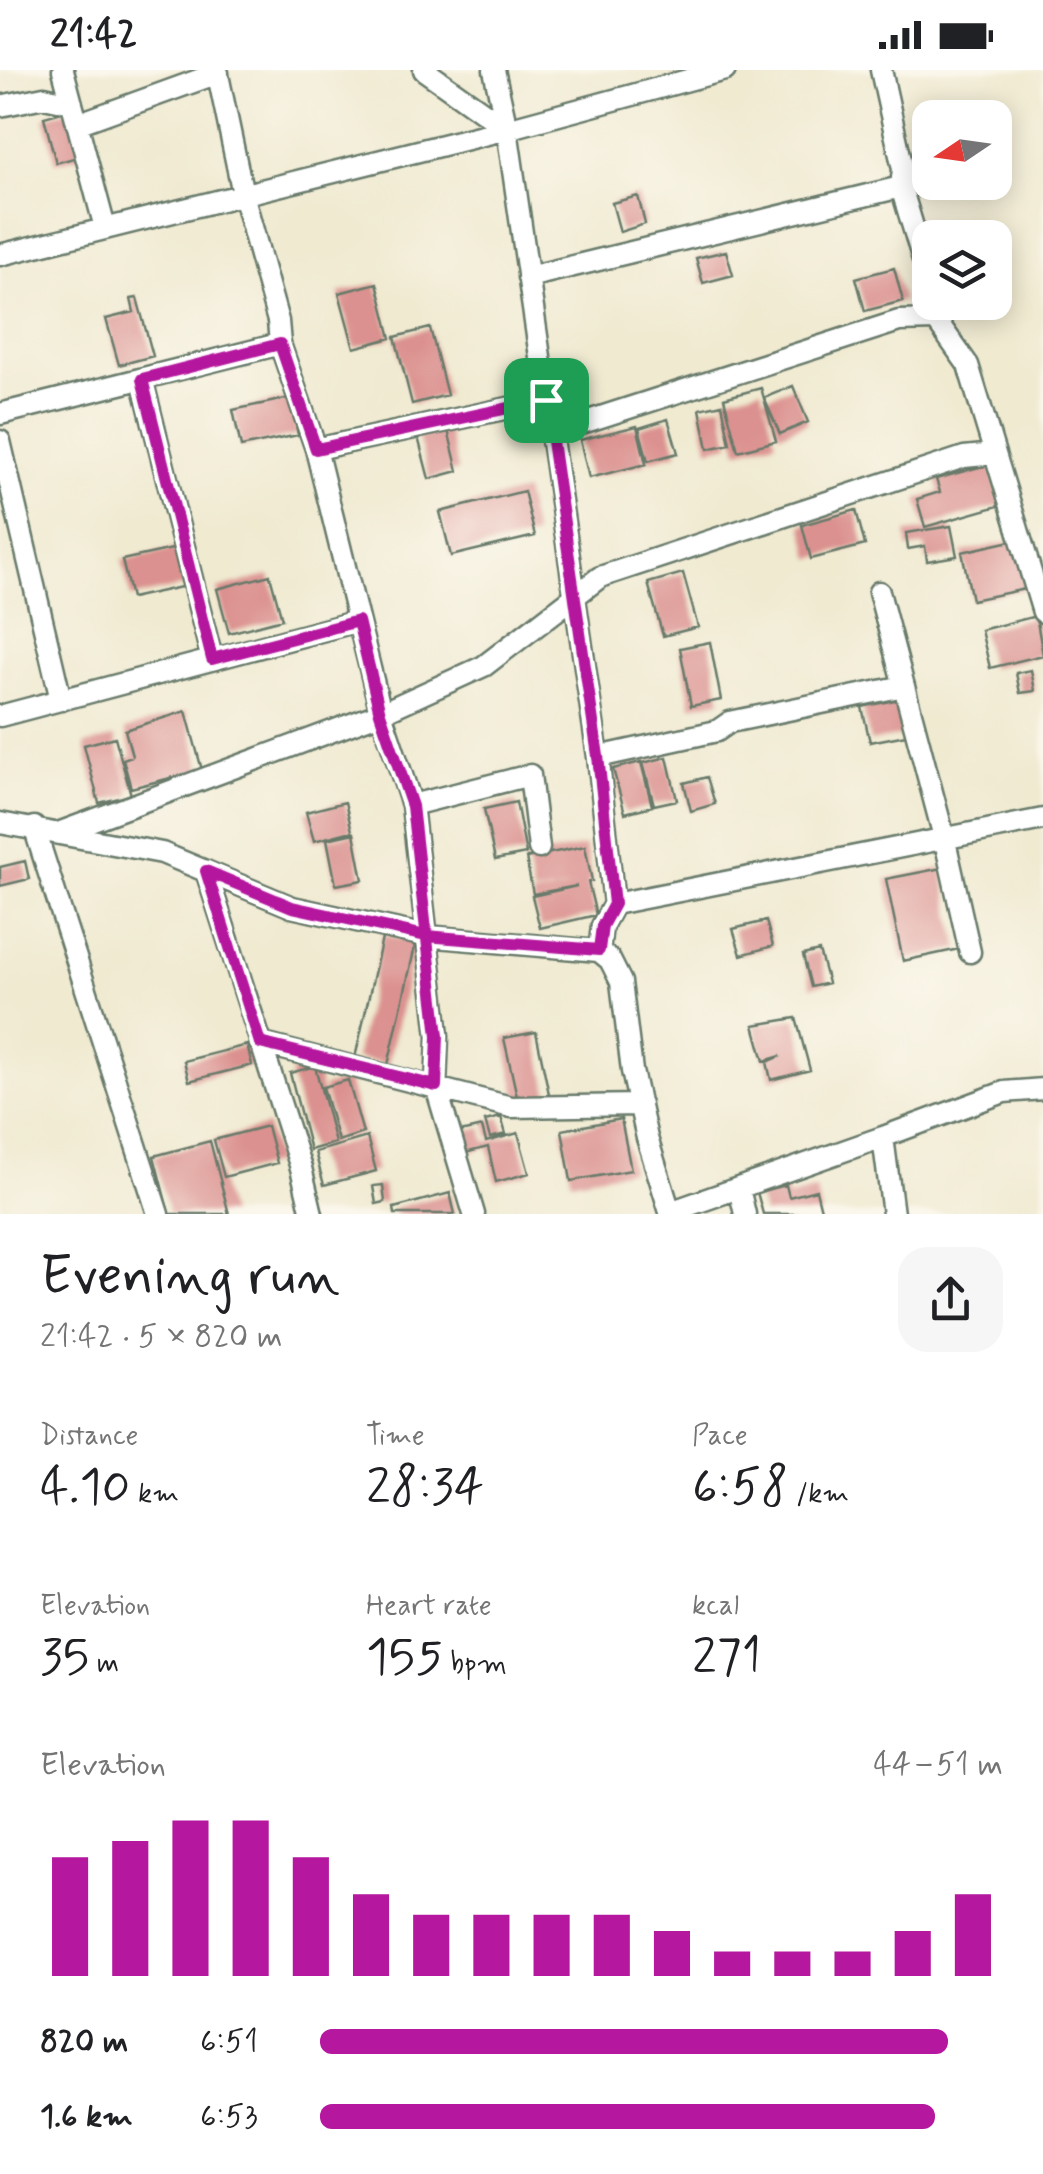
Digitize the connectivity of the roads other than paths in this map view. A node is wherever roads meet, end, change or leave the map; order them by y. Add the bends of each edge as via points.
1 (63, 70) edge
2 (424, 70) edge
3 (494, 70) edge
4 (725, 70) edge
5 (880, 70) edge
6 (218, 72) edge
7 (680, 76) edge
8 (0, 106) edge
9 (74, 113) junction
10 (506, 128) junction
11 (902, 187) junction
12 (243, 194) junction
13 (912, 221) edge
14 (105, 228) junction
15 (0, 255) edge
16 (528, 277) junction
17 (912, 317) edge
18 (941, 320) edge
19 (280, 344) junction
20 (142, 379) junction
21 (546, 400) junction
22 (0, 414) edge
23 (551, 433) junction
24 (0, 442) edge
25 (316, 449) junction
26 (995, 454) junction
27 (879, 592) dead end
28 (574, 596) junction
29 (1043, 612) edge
30 (358, 621) junction
31 (212, 659) junction
32 (904, 686) junction
33 (61, 700) junction
34 (380, 713) junction
35 (0, 716) edge
36 (598, 756) junction
37 (412, 806) junction
38 (1043, 819) edge
39 (0, 823) edge
40 (34, 828) junction
41 (58, 832) junction
42 (945, 841) junction
43 (539, 848) dead end
44 (206, 871) junction
45 (614, 904) junction
46 (426, 936) junction
47 (599, 950) junction
48 (970, 952) dead end
49 (260, 1043) junction
50 (436, 1086) junction
51 (1043, 1089) edge
52 (640, 1105) junction
53 (883, 1137) junction
54 (740, 1188) junction
55 (158, 1214) edge
56 (312, 1214) edge
57 (474, 1214) edge
58 (745, 1214) edge
59 (893, 1214) edge

1 - 9 street
2 - 10 street
3 - 10 street
4 - 7 street
5 - 11 street
6 - 9 street
6 - 12 street
7 - 10 street
8 - 9 street via 44,97
9 - 14 street
10 - 12 street
10 - 16 street
11 - 13 street
11 - 16 street
12 - 14 street
12 - 19 street
14 - 15 street
16 - 21 street
17 - 23 street
18 - 26 street via 968,365
19 - 20 street
19 - 25 street
20 - 22 street
20 - 31 street
21 - 23 street
21 - 25 street
23 - 28 street
24 - 33 street
25 - 30 street
26 - 28 street via 964,457 600,577
26 - 29 street
27 - 32 street
28 - 34 street via 484,666
28 - 36 street
30 - 31 street
30 - 34 street
31 - 33 street
32 - 36 street
32 - 42 street
33 - 35 street
34 - 37 street
34 - 41 street
36 - 45 street
37 - 43 street via 530,775
37 - 46 street
38 - 42 street
39 - 40 street
40 - 41 street
40 - 55 street
41 - 44 street via 162,853
42 - 45 street
42 - 48 street
44 - 46 street via 292,907
44 - 49 street
45 - 47 street
46 - 47 street
46 - 50 street via 438,1036
47 - 52 street via 621,982
49 - 50 street
49 - 56 street
50 - 52 street via 512,1107
50 - 57 street
51 - 53 street via 1004,1092
52 - 54 street via 670,1212
53 - 54 street
53 - 59 street
54 - 58 street

